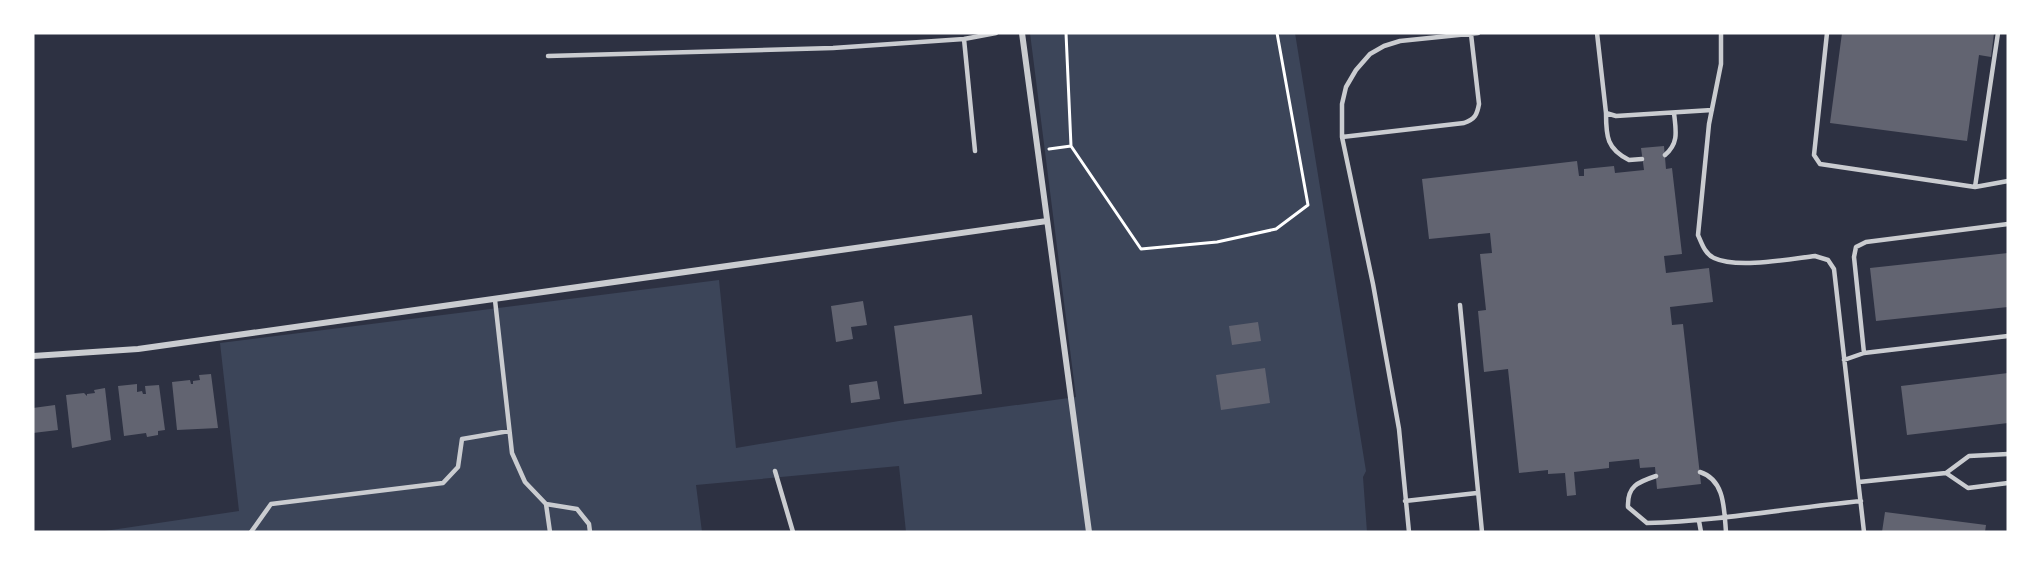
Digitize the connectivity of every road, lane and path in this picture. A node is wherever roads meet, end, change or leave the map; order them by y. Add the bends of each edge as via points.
1 (996, 33) edge
2 (1022, 33) edge
3 (1066, 33) edge
4 (1277, 33) edge
5 (1478, 33) edge
6 (1597, 33) edge
7 (1721, 33) edge
8 (1827, 33) edge
9 (1998, 33) edge
10 (1471, 34) edge
11 (964, 39) junction
12 (548, 56) dead end
13 (1712, 110) junction
14 (1606, 113) junction
15 (1674, 113) junction
16 (1342, 137) junction
17 (1071, 146) junction
18 (975, 150) dead end
19 (1038, 151) junction
20 (1665, 155) dead end
21 (1642, 159) dead end
22 (2008, 181) edge
23 (1975, 187) junction
24 (1047, 221) junction
25 (2008, 224) edge
26 (495, 300) junction
27 (1460, 304) dead end
28 (2008, 336) edge
29 (1864, 353) junction
30 (33, 356) edge
31 (1844, 360) junction
32 (509, 431) junction
33 (2008, 454) edge
34 (775, 471) dead end
35 (1700, 472) dead end
36 (1946, 474) junction
37 (1656, 476) dead end
38 (1859, 482) junction
39 (2008, 483) edge
40 (1477, 493) junction
41 (1405, 501) junction
42 (1861, 501) junction
43 (546, 504) junction
44 (1724, 515) junction
45 (1699, 521) junction
46 (251, 532) edge
47 (550, 532) edge
48 (590, 532) edge
49 (793, 532) edge
50 (1089, 532) edge
51 (1409, 532) edge
52 (1482, 532) edge
53 (1701, 532) edge
54 (1726, 532) edge
55 (1864, 532) edge

1 - 11 lane
2 - 19 street
3 - 17 path
4 - 17 path via 1308,205 1276,229 1217,242 1141,249
5 - 10 lane
6 - 14 lane
7 - 13 lane via 1721,64
8 - 23 lane via 1814,155 1820,164
9 - 23 lane
10 - 16 lane via 1400,41 1370,54 1346,87
10 - 16 lane via 1479,104 1473,119
11 - 12 lane via 833,48
11 - 18 lane
13 - 15 lane
13 - 31 lane via 1699,212 1698,235 1704,249 1713,258 1730,262 1815,256 1828,260 1834,269
14 - 15 lane
14 - 21 lane via 1609,146 1629,160
15 - 20 lane via 1676,138
16 - 41 lane via 1399,429
17 - 19 path
19 - 24 street
22 - 23 lane
24 - 26 street
24 - 50 street
25 - 29 lane via 1866,242 1856,247
26 - 30 street via 138,349
26 - 32 lane
27 - 40 lane
28 - 29 lane
29 - 31 lane
31 - 38 lane
32 - 43 lane via 512,453 525,482
32 - 46 lane via 462,439 458,467 443,483 270,504
33 - 36 lane via 1969,456
34 - 49 lane
35 - 44 lane via 1718,482
36 - 38 lane
36 - 39 lane via 1968,488
37 - 45 lane via 1636,483 1628,494 1628,507 1647,523
38 - 42 lane
40 - 41 lane
40 - 52 lane
41 - 51 lane
42 - 44 lane
42 - 55 lane
43 - 47 lane
43 - 48 lane via 577,509 589,524
44 - 45 lane
44 - 54 lane
45 - 53 lane

